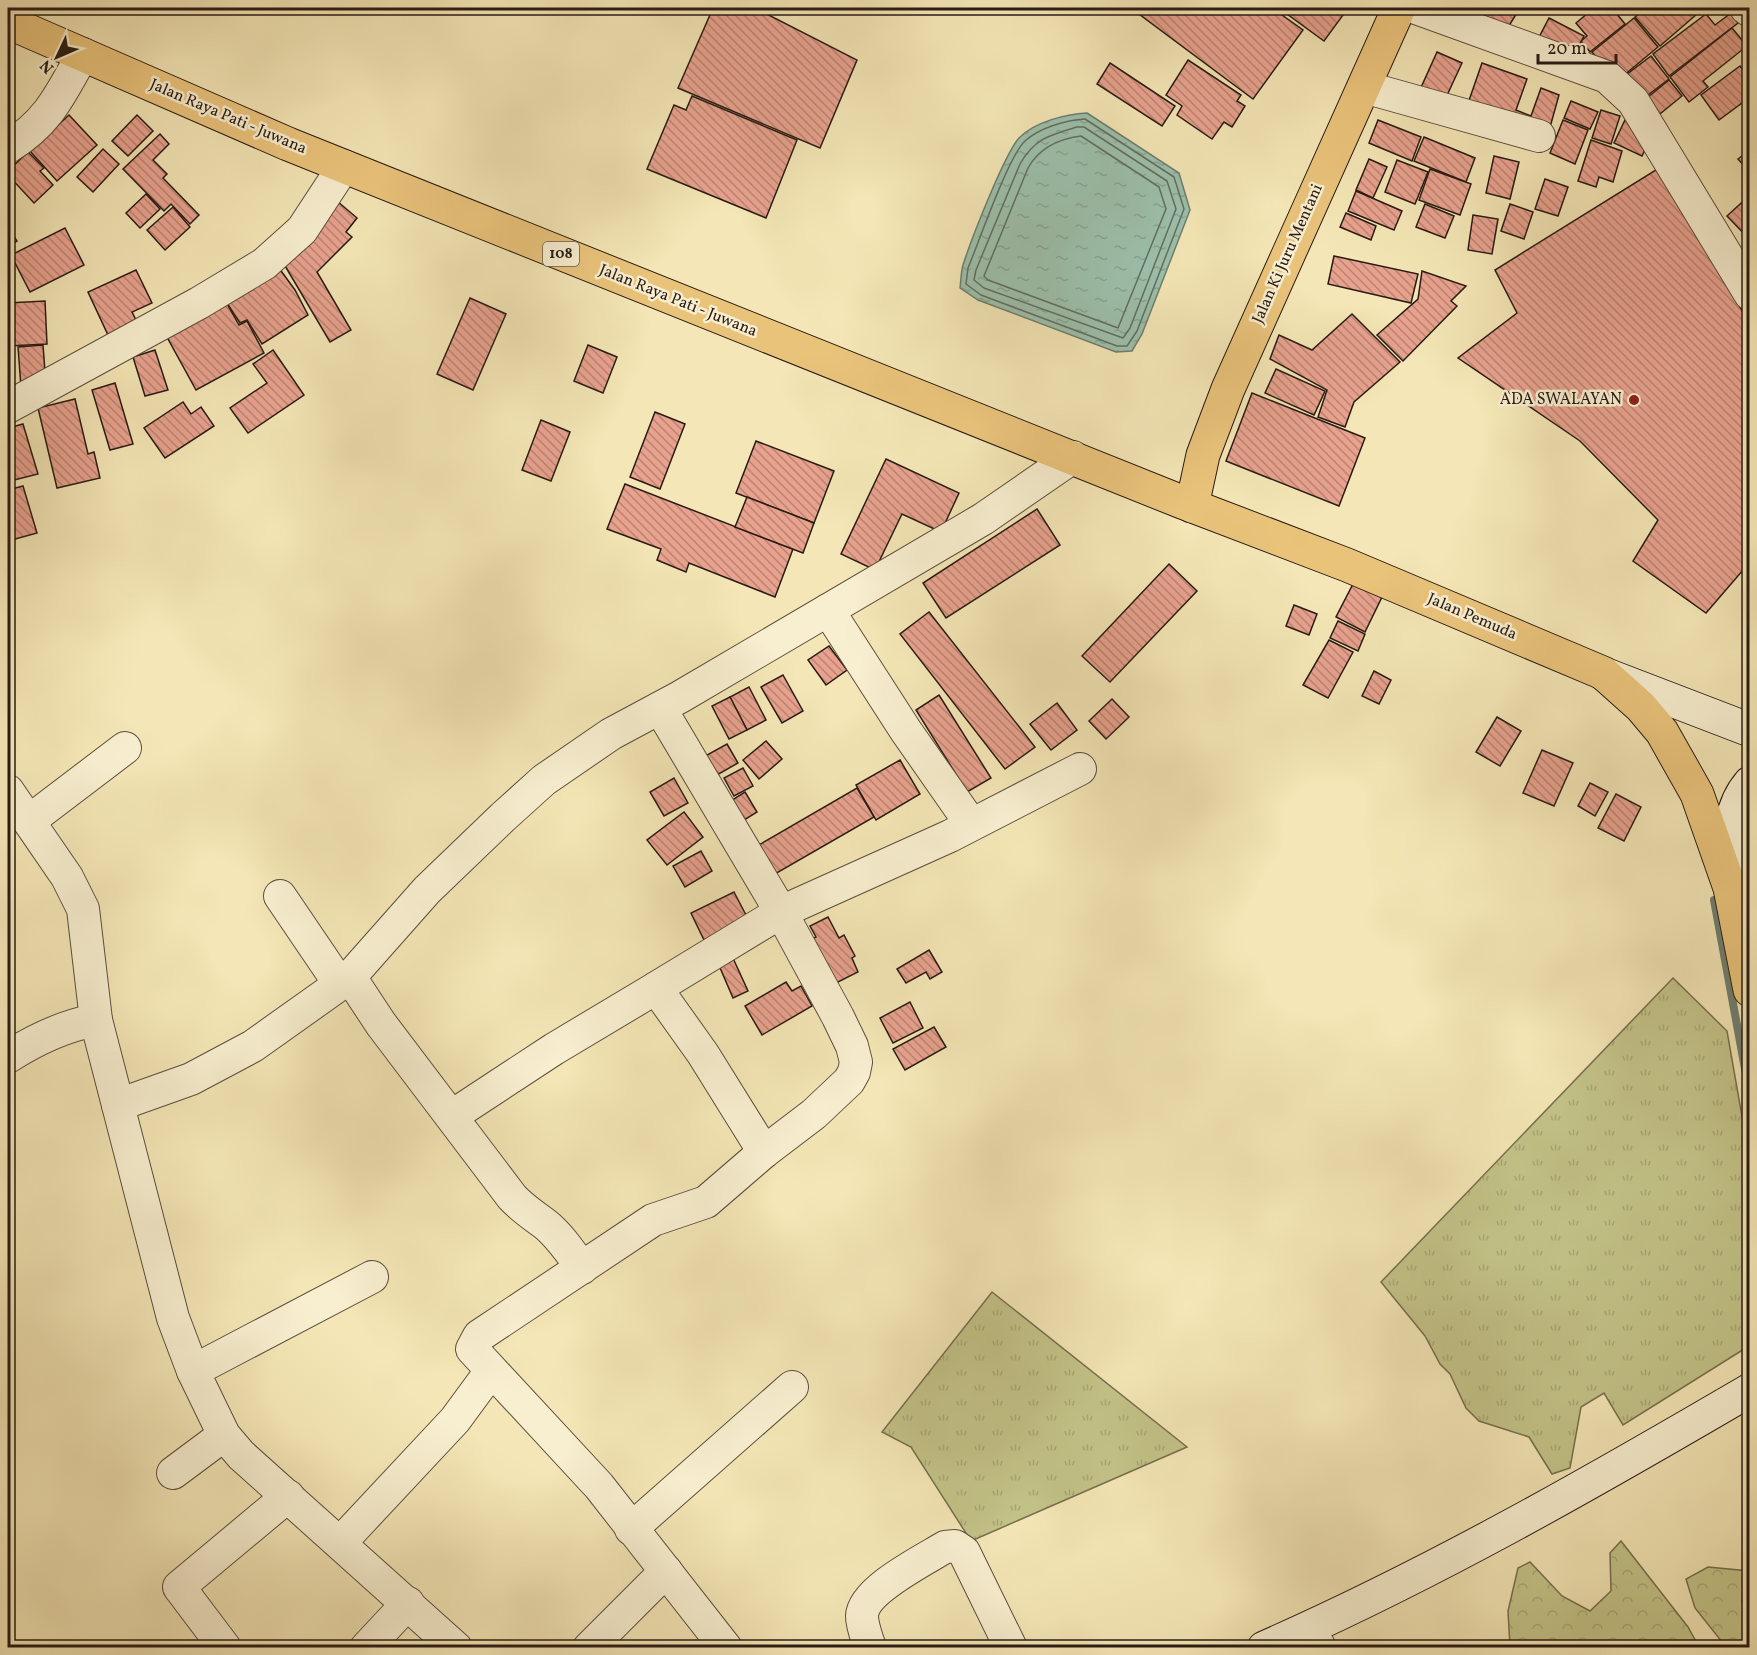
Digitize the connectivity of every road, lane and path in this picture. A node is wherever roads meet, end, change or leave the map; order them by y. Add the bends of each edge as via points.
1 (1399, 8) edge
2 (1416, 8) edge
3 (1746, 8) edge
4 (1749, 11) edge
5 (8, 22) edge
6 (83, 54) junction
7 (1364, 87) junction
8 (1539, 136) dead end
9 (8, 147) edge
10 (344, 166) junction
11 (1749, 294) edge
12 (8, 408) edge
13 (1073, 457) junction
14 (1118, 476) joint
15 (1192, 506) junction
16 (828, 610) junction
17 (1603, 673) junction
18 (660, 708) junction
19 (1749, 730) edge
20 (125, 748) dead end
21 (1080, 769) dead end
22 (1749, 783) edge
23 (8, 791) edge
24 (29, 821) junction
25 (971, 824) junction
26 (1730, 888) junction
27 (280, 896) dead end
28 (781, 912) junction
29 (344, 980) junction
30 (656, 988) junction
31 (1749, 990) edge
32 (96, 1020) junction
33 (8, 1057) edge
34 (118, 1105) junction
35 (452, 1116) junction
36 (764, 1152) junction
37 (582, 1268) junction
38 (372, 1277) dead end
39 (193, 1371) junction
40 (491, 1371) junction
41 (792, 1387) dead end
42 (1749, 1390) edge
43 (224, 1435) junction
44 (173, 1473) dead end
45 (288, 1496) junction
46 (631, 1529) junction
47 (340, 1543) junction
48 (666, 1570) junction
49 (408, 1603) junction
50 (1315, 1638) edge
51 (225, 1647) edge
52 (366, 1647) edge
53 (456, 1647) edge
54 (589, 1647) edge
55 (726, 1647) edge
56 (870, 1647) edge
57 (1011, 1647) edge
58 (1264, 1647) edge

1 - 7 main road, Jalan Ki Juru Mentani
2 - 11 street via 1606,77 1620,87 1633,101
3 - 4 street
5 - 6 main road, Jalan Raya Pati - Juwana / 108
6 - 9 street via 51,111
6 - 10 main road, Jalan Raya Pati - Juwana / 108
7 - 8 street
7 - 15 main road, Jalan Ki Juru Mentani via 1228,389 1203,455
10 - 12 street via 302,230 264,264
10 - 13 main road, Jalan Raya Pati - Juwana / 108
13 - 14 main road, Jalan Raya Pati - Juwana / 108
13 - 16 street via 982,519
14 - 15 main road, Jalan Pemuda
15 - 17 main road, Jalan Pemuda via 1347,565
16 - 18 street
16 - 25 street
17 - 19 street, Jalan Pemuda
17 - 26 main road via 1641,707 1685,768 1709,821
18 - 28 street
18 - 29 street via 610,734 544,780 427,890
20 - 24 street
21 - 25 street
22 - 26 street via 1733,811
23 - 24 street
24 - 32 street via 67,877 83,909
25 - 28 street
26 - 31 main road
27 - 29 street
28 - 30 street
28 - 36 street via 843,1027 856,1062 849,1081
29 - 34 street via 253,1046 192,1079
29 - 35 street
30 - 35 street
30 - 36 street
32 - 33 street via 62,1029
32 - 34 street
34 - 39 street via 173,1318
35 - 37 street via 512,1197 526,1213 558,1236
36 - 37 street via 706,1202 653,1220
37 - 40 street via 479,1336 472,1349
38 - 39 street
39 - 43 street
40 - 46 street via 599,1486
40 - 47 street via 455,1420
41 - 46 street
42 - 50 street
43 - 44 street
43 - 45 street
45 - 47 street
45 - 51 street via 179,1587
46 - 48 street
47 - 49 street
48 - 54 street
48 - 55 street
49 - 52 street
49 - 53 street
50 - 58 street
56 - 57 street via 862,1618 867,1600 935,1553 955,1546 964,1552

